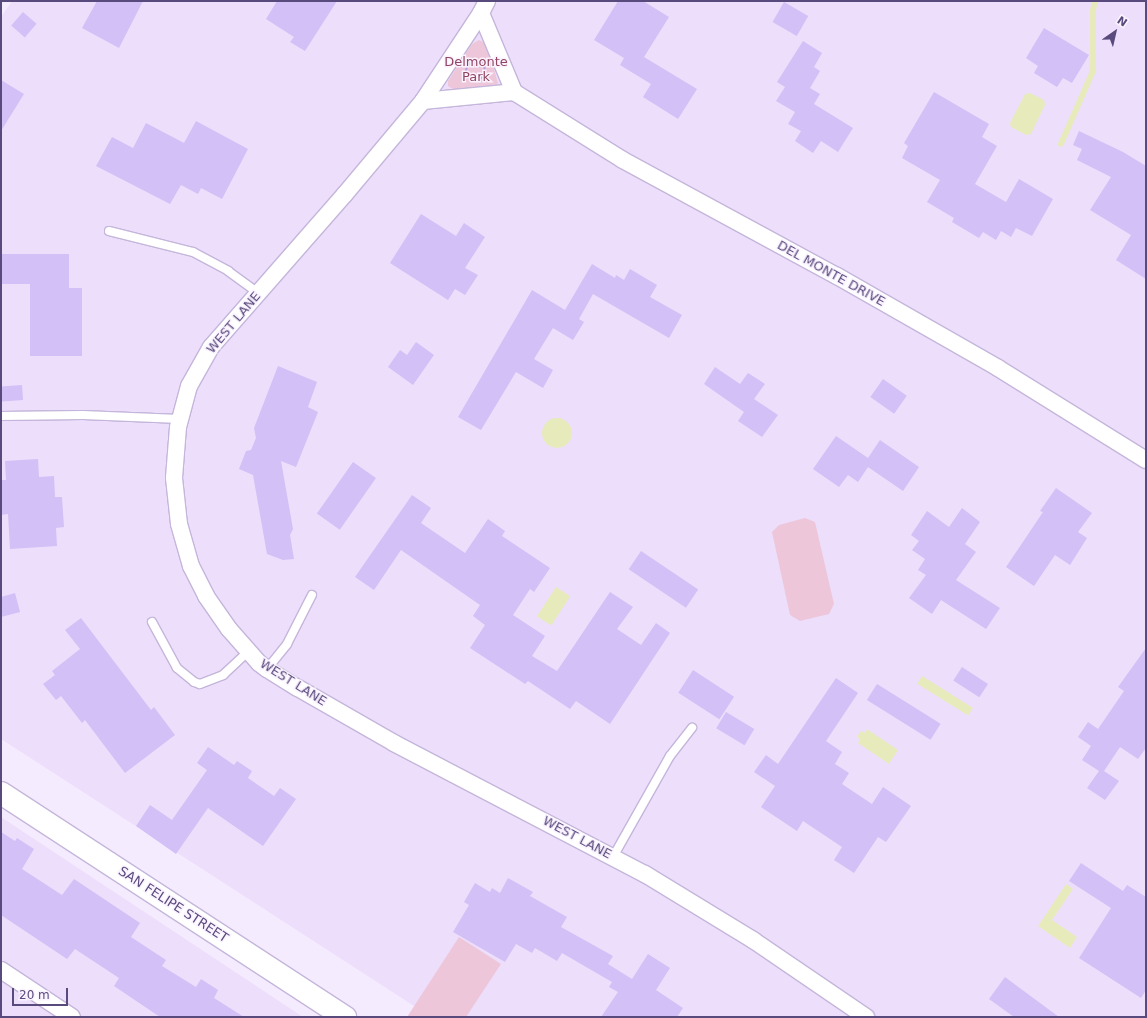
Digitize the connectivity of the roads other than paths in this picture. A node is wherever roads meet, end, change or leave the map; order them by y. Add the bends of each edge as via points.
1 (484, 7) edge
2 (514, 92) junction
3 (423, 101) junction
4 (109, 231) dead end
5 (258, 293) junction
6 (1, 416) edge
7 (180, 419) junction
8 (1146, 460) edge
9 (312, 595) dead end
10 (152, 622) dead end
11 (248, 651) junction
12 (267, 668) junction
13 (692, 728) dead end
14 (1, 793) edge
15 (613, 857) junction
16 (1, 970) edge
17 (72, 1017) edge
18 (345, 1017) edge
19 (866, 1017) edge

1 - 2 street
1 - 3 street, WEST LANE
2 - 3 street
2 - 8 street, DEL MONTE DRIVE via 623,160 837,276 992,364
3 - 5 street, WEST LANE
4 - 5 lane via 193,252 228,271
5 - 7 street, WEST LANE via 211,347 189,386
6 - 7 lane via 83,415
7 - 11 street, WEST LANE via 174,478 179,524 191,566 229,630
9 - 12 lane via 287,644
10 - 11 lane via 177,668 200,684 223,675
11 - 12 street, WEST LANE
12 - 15 street, WEST LANE via 394,743
13 - 15 lane via 670,756
14 - 18 main road, SAN FELIPE STREET
15 - 19 street, WEST LANE via 753,940
16 - 17 street

